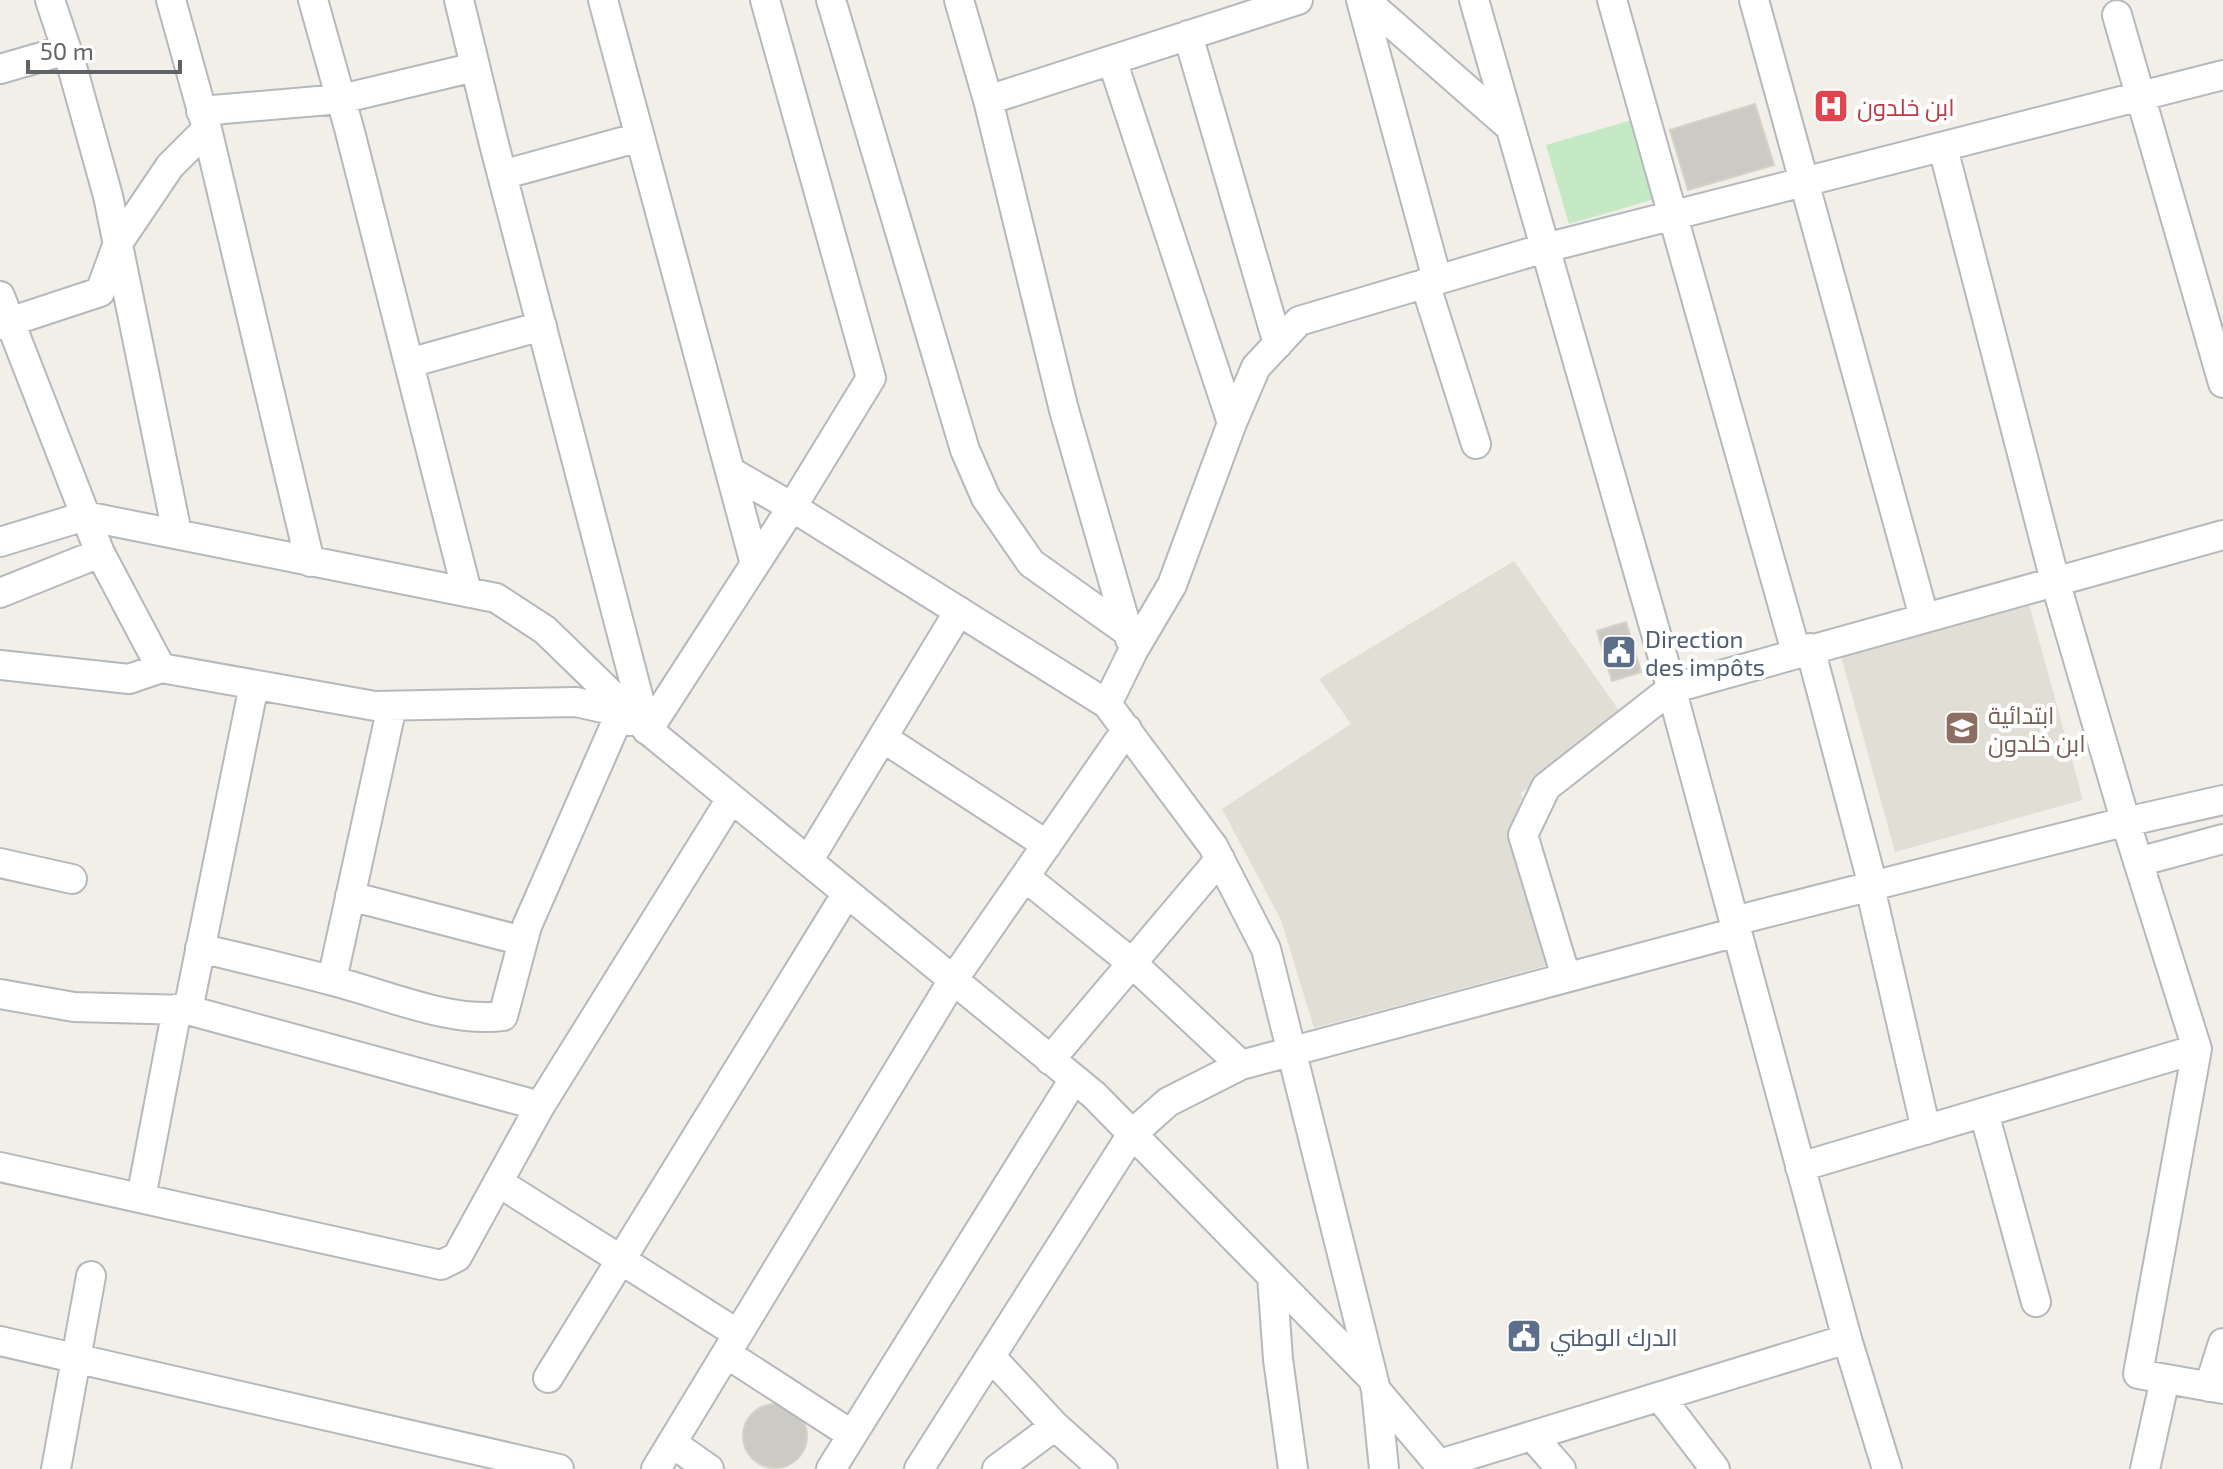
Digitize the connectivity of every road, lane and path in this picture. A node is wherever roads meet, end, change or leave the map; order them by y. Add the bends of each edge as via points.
1 (50, 0) edge
2 (171, 0) edge
3 (313, 0) edge
4 (459, 0) edge
5 (603, 0) edge
6 (765, 0) edge
7 (831, 0) edge
8 (959, 0) edge
9 (1298, 0) edge
10 (1363, 0) edge
11 (1474, 0) edge
12 (1612, 0) edge
13 (1754, 0) edge
14 (2117, 15) dead end
15 (1188, 35) junction
16 (66, 50) junction
17 (1112, 60) junction
18 (475, 67) junction
19 (0, 69) edge
20 (2223, 75) edge
21 (2142, 98) junction
22 (341, 99) junction
23 (988, 100) junction
24 (204, 120) junction
25 (1511, 128) junction
26 (640, 137) junction
27 (1943, 148) junction
28 (502, 175) junction
29 (1805, 183) junction
30 (1673, 216) junction
31 (118, 243) junction
32 (1545, 248) junction
33 (1431, 281) junction
34 (3, 314) edge
35 (542, 326) junction
36 (1278, 344) junction
37 (409, 363) junction
38 (2223, 383) edge
39 (1232, 423) junction
40 (1476, 444) dead end
41 (731, 472) junction
42 (792, 507) junction
43 (85, 516) junction
44 (177, 533) junction
45 (2223, 535) edge
46 (0, 542) edge
47 (100, 553) junction
48 (310, 562) junction
49 (755, 564) junction
50 (2055, 581) junction
51 (467, 592) junction
52 (0, 593) edge
53 (959, 611) junction
54 (1924, 617) junction
55 (1130, 642) junction
56 (1803, 650) junction
57 (0, 665) edge
58 (161, 668) junction
59 (254, 685) junction
60 (1671, 689) junction
61 (1107, 704) junction
62 (392, 706) junction
63 (619, 716) junction
64 (1127, 729) junction
65 (648, 730) junction
66 (883, 738) junction
67 (731, 799) junction
68 (2223, 800) edge
69 (2126, 823) junction
70 (2223, 839) edge
71 (1047, 845) junction
72 (1220, 859) junction
73 (808, 861) junction
74 (2138, 862) junction
75 (0, 863) edge
76 (1025, 877) junction
77 (72, 879) dead end
78 (1872, 886) junction
79 (847, 893) junction
80 (350, 896) junction
81 (1735, 926) junction
82 (523, 941) junction
83 (200, 948) junction
84 (1132, 963) junction
85 (1566, 977) junction
86 (332, 980) junction
87 (953, 980) junction
88 (0, 994) edge
89 (183, 1010) junction
90 (2197, 1049) junction
91 (1292, 1051) junction
92 (1050, 1060) junction
93 (1241, 1065) junction
94 (1074, 1079) junction
95 (540, 1106) junction
96 (1984, 1113) junction
97 (1926, 1130) junction
98 (1132, 1134) junction
99 (0, 1167) edge
100 (1800, 1167) junction
101 (498, 1182) junction
102 (141, 1198) junction
103 (622, 1258) junction
104 (91, 1276) dead end
105 (1272, 1276) junction
106 (2036, 1302) dead end
107 (1847, 1339) junction
108 (0, 1341) edge
109 (2223, 1343) edge
110 (732, 1344) junction
111 (77, 1357) junction
112 (992, 1358) junction
113 (548, 1378) dead end
114 (2165, 1379) junction
115 (1374, 1384) junction
116 (2216, 1388) edge
117 (1660, 1397) junction
118 (1055, 1426) junction
119 (852, 1435) junction
120 (1533, 1437) junction
121 (672, 1443) junction
122 (1442, 1467) edge
123 (56, 1469) edge
124 (559, 1469) edge
125 (656, 1469) edge
126 (709, 1469) edge
127 (831, 1469) edge
128 (919, 1469) edge
129 (997, 1469) edge
130 (1103, 1469) edge
131 (1293, 1469) edge
132 (1384, 1469) edge
133 (1561, 1469) edge
134 (1715, 1469) edge
135 (1887, 1469) edge
136 (2145, 1469) edge

1 - 16 street
2 - 24 street
3 - 22 street
4 - 18 street
5 - 26 street
6 - 42 street via 871,378
7 - 55 street via 965,450 986,498 1031,563
8 - 23 street
9 - 15 street
10 - 25 street
10 - 33 street
11 - 25 street
12 - 30 street
13 - 29 street
14 - 21 street
15 - 17 street
15 - 36 street
16 - 19 street
16 - 31 street
17 - 23 street
17 - 39 street
18 - 22 street
18 - 28 street
20 - 21 street
21 - 27 street
21 - 38 street
22 - 24 street
22 - 37 street
23 - 55 street via 1064,410
24 - 31 street
24 - 48 street
25 - 32 street
26 - 28 street
26 - 41 street
27 - 29 street
27 - 50 street
28 - 35 street
29 - 30 street
29 - 54 street
30 - 32 street
30 - 56 street
31 - 34 street via 100,292
31 - 44 street
32 - 33 street
32 - 60 street
33 - 36 street via 1299,321
33 - 40 street
34 - 43 street
35 - 37 street
35 - 65 street
36 - 39 street via 1256,367
37 - 51 street
39 - 55 street via 1172,585
41 - 42 street
41 - 49 street
42 - 49 street
42 - 53 street
43 - 44 street
43 - 46 street
43 - 47 street
44 - 48 street
45 - 50 street
47 - 52 street
47 - 58 street
48 - 51 street
49 - 65 street
50 - 54 street
50 - 69 street
51 - 65 street via 496,598 545,630
53 - 61 street
53 - 66 street
54 - 56 street
55 - 61 street
56 - 60 street
56 - 78 street
57 - 58 street via 129,679
58 - 59 street
59 - 62 street
59 - 83 street
60 - 81 street
60 - 85 street via 1546,787 1523,835
61 - 64 street
62 - 63 street via 576,702
62 - 80 street
63 - 65 street
63 - 82 street
64 - 71 street
64 - 72 street
65 - 67 street
66 - 71 street
66 - 73 street
67 - 73 street
67 - 95 street
68 - 69 street
69 - 74 street
69 - 78 street
70 - 74 street
71 - 76 street
72 - 84 street
72 - 91 street via 1266,949
73 - 79 street
74 - 90 street
75 - 77 street
76 - 84 street
76 - 87 street
78 - 81 street
78 - 97 street
79 - 87 street
79 - 103 street
80 - 82 street
80 - 86 street
81 - 85 street
81 - 100 street
82 - 86 street via 503,1016 453,1014
83 - 86 street
83 - 89 street
84 - 92 street
84 - 93 street
85 - 91 street
87 - 92 street
87 - 110 street
88 - 89 street via 74,1007
89 - 95 street
89 - 102 street
90 - 96 street
90 - 114 street via 2138,1374
91 - 93 street
91 - 115 street
92 - 94 street
93 - 98 street via 1168,1102
94 - 98 street
94 - 119 street
95 - 101 street
96 - 97 street
96 - 106 street
97 - 100 street
98 - 105 street
98 - 112 street
99 - 102 street
100 - 107 street
101 - 102 street via 457,1257 441,1265
101 - 103 street
103 - 110 street
103 - 113 street
104 - 111 street
105 - 115 street
105 - 131 street
107 - 117 street
107 - 135 street
108 - 111 street
109 - 116 street
110 - 119 street
110 - 121 street
111 - 123 street
111 - 124 street
112 - 118 street
112 - 128 street
114 - 116 street
114 - 136 street
115 - 122 street
115 - 132 street
117 - 120 street
117 - 134 street
118 - 129 street
118 - 130 street
119 - 127 street
120 - 122 street
120 - 133 street
121 - 125 street
121 - 126 street

